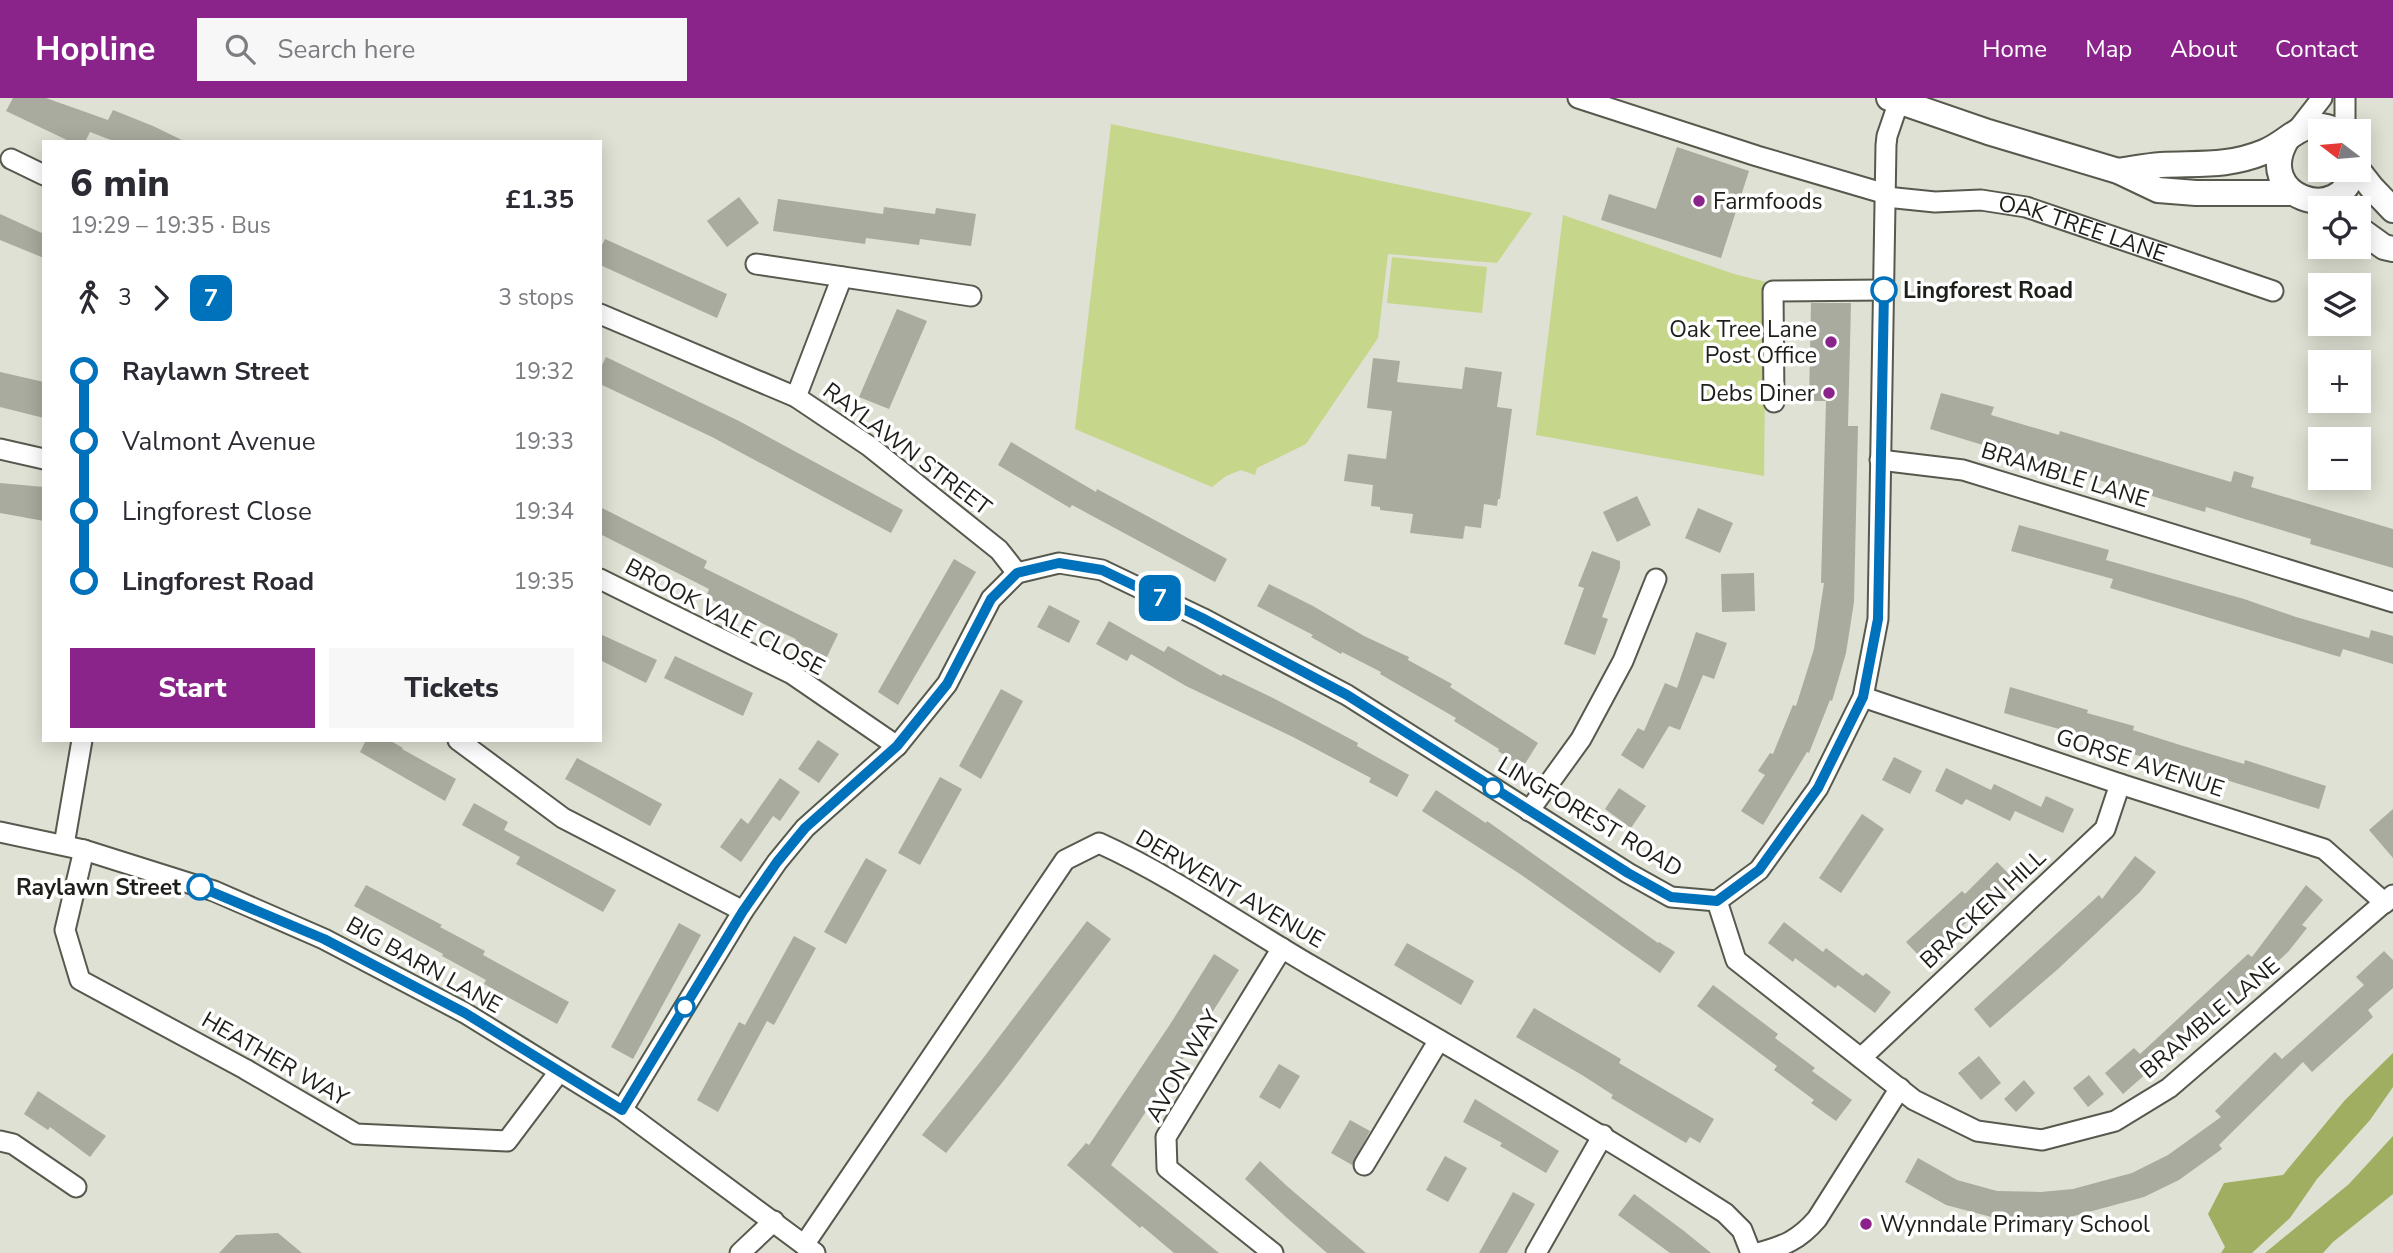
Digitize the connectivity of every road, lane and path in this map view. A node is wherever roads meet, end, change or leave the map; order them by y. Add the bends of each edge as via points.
1 (1578, 98) edge
2 (2322, 98) edge
3 (2345, 98) edge
4 (1894, 100) edge
5 (2345, 119) edge
6 (2308, 126) edge
7 (2292, 135) junction
8 (11, 159) dead end
9 (2118, 171) junction
10 (42, 174) edge
11 (2350, 182) edge
12 (2367, 182) edge
13 (2292, 193) junction
14 (1886, 195) junction
15 (2336, 196) edge
16 (2308, 200) edge
17 (2393, 210) edge
18 (2371, 238) edge
19 (2393, 249) edge
20 (756, 264) dead end
21 (842, 277) junction
22 (1884, 290) junction
23 (2273, 291) dead end
24 (971, 296) dead end
25 (602, 315) edge
26 (796, 397) junction
27 (1774, 402) dead end
28 (0, 449) edge
29 (42, 459) edge
30 (1880, 460) junction
31 (1017, 573) junction
32 (1656, 579) dead end
33 (602, 580) edge
34 (2393, 602) edge
35 (1863, 697) junction
36 (82, 742) edge
37 (461, 742) edge
38 (897, 746) junction
39 (2120, 784) junction
40 (1530, 811) junction
41 (0, 832) edge
42 (64, 845) junction
43 (84, 850) junction
44 (2389, 899) edge
45 (1717, 901) junction
46 (743, 911) junction
47 (1282, 948) junction
48 (1439, 1040) junction
49 (1861, 1058) junction
50 (559, 1072) junction
51 (1900, 1088) junction
52 (622, 1110) junction
53 (1603, 1135) junction
54 (0, 1141) edge
55 (1364, 1165) dead end
56 (76, 1187) dead end
57 (774, 1221) junction
58 (810, 1249) edge
59 (740, 1253) edge
60 (1273, 1253) edge
61 (1536, 1253) edge
62 (1751, 1253) edge
63 (1758, 1253) edge

1 - 14 street, OAK TREE LANE
2 - 7 street
3 - 5 street
4 - 9 main road
4 - 14 street via 1887,136
6 - 7 main road
7 - 9 main road via 2265,152 2227,164
7 - 13 main road via 2280,149 2279,173
8 - 10 street
9 - 13 main road via 2158,190
11 - 15 main road
12 - 17 main road
13 - 16 main road
14 - 22 street
14 - 23 street, OAK TREE LANE via 2026,207
18 - 19 main road
20 - 21 street
21 - 24 street
21 - 26 street
22 - 27 street via 1773,291
22 - 30 street
25 - 26 street, RAYLAWN STREET
26 - 31 street, RAYLAWN STREET via 880,455 999,550
28 - 29 street
30 - 34 street, BRAMBLE LANE via 1963,470
30 - 35 street via 1878,619
31 - 38 street via 991,599 947,684
31 - 40 street, LINGFOREST ROAD via 1059,563 1102,570 1347,695
32 - 40 street via 1623,661 1587,728
33 - 38 street, BROOK VALE CLOSE via 792,674
35 - 39 street, GORSE AVENUE
35 - 45 street via 1818,788 1759,870
36 - 42 street
37 - 46 street via 563,818
38 - 46 street via 805,828
39 - 44 street, GORSE AVENUE via 2323,849
39 - 49 street, BRACKEN HILL via 2105,828
40 - 45 street, LINGFOREST ROAD via 1671,897
41 - 42 street, BIG BARN LANE
42 - 43 street, BIG BARN LANE
43 - 50 street, BIG BARN LANE via 214,891 324,939 465,1013
43 - 50 street, HEATHER WAY via 65,930 79,980 356,1134 507,1141
44 - 51 street, BRAMBLE LANE via 2169,1088 2115,1121 2042,1140 1977,1131 1914,1100
45 - 49 street, BRAMBLE LANE via 1736,960
46 - 52 street
47 - 48 street, DERWENT AVENUE
47 - 58 street, DERWENT AVENUE via 1098,843 1065,860
47 - 60 street, AVON WAY via 1166,1137 1167,1168
48 - 53 street, DERWENT AVENUE
48 - 55 street
49 - 51 street, BRAMBLE LANE
50 - 52 street, BIG BARN LANE
51 - 63 street via 1817,1219 1785,1246
52 - 57 street, BIG BARN LANE
53 - 61 street
53 - 62 street, DERWENT AVENUE via 1725,1213 1742,1230
54 - 56 street via 13,1144
57 - 58 street, BIG BARN LANE
57 - 59 street

